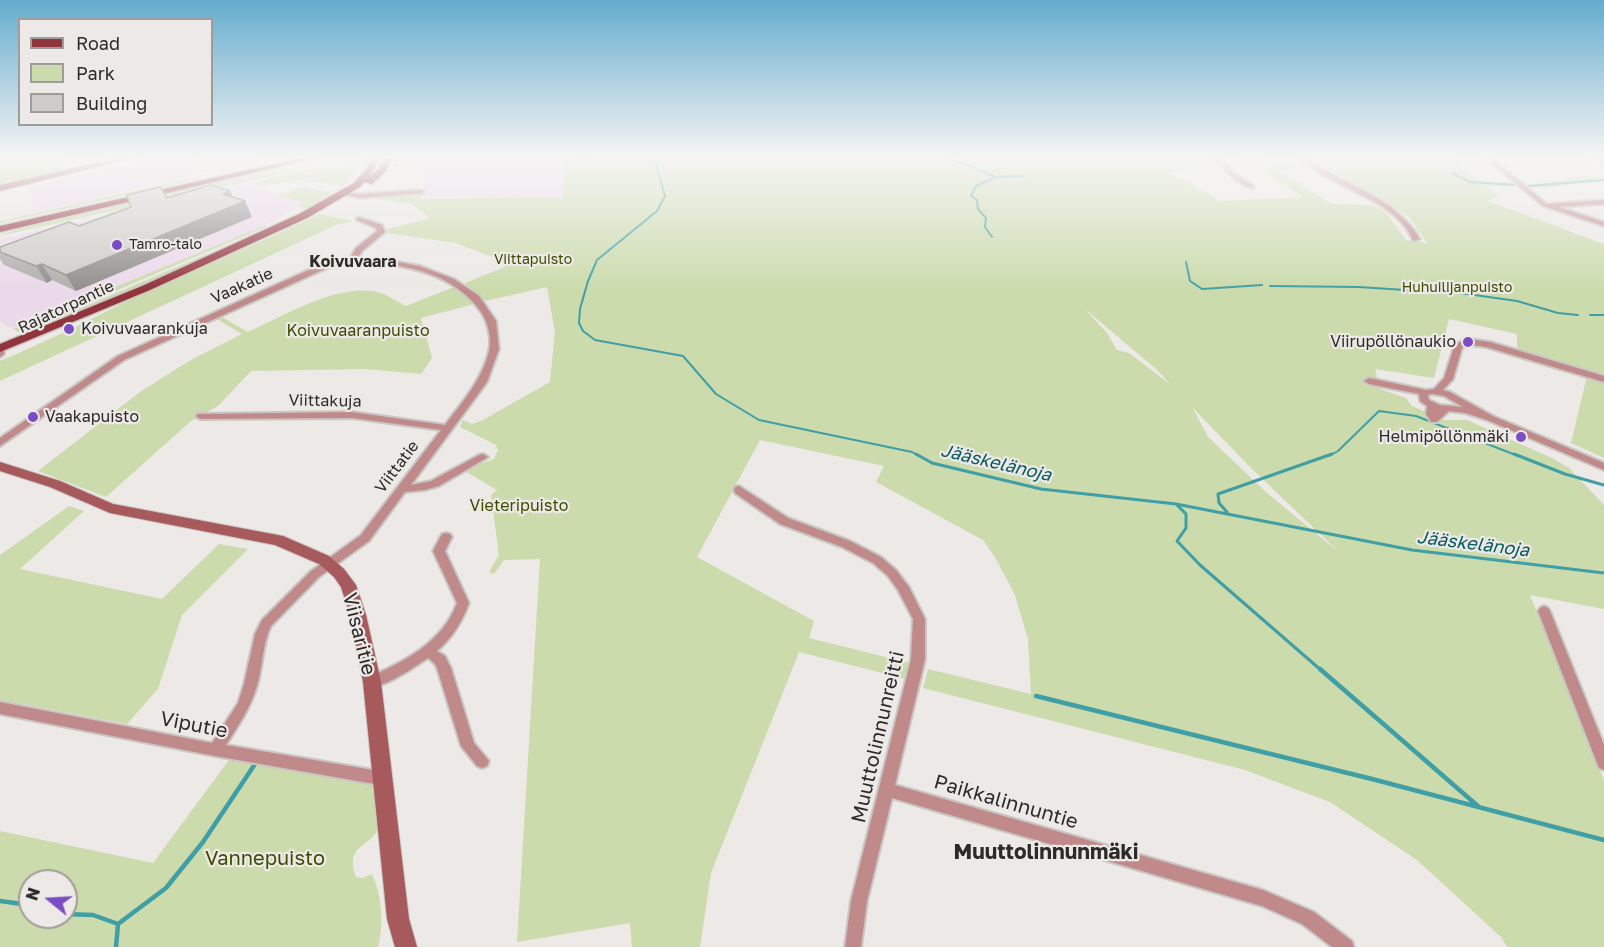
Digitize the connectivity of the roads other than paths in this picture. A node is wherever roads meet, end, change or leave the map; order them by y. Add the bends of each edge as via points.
1 (106, 202) edge
2 (113, 202) edge
3 (332, 202) edge
4 (1375, 202) edge
5 (1543, 202) edge
6 (1601, 202) edge
7 (1548, 206) junction
8 (359, 219) dead end
9 (1604, 224) edge
10 (0, 227) edge
11 (1416, 239) dead end
12 (352, 261) junction
13 (0, 351) edge
14 (1448, 379) junction
15 (1604, 379) edge
16 (1369, 381) dead end
17 (1437, 391) junction
18 (1424, 395) junction
19 (1456, 403) junction
20 (201, 416) dead end
21 (447, 428) junction
22 (0, 443) edge
23 (483, 457) dead end
24 (0, 466) edge
25 (1604, 469) edge
26 (403, 488) junction
27 (739, 490) dead end
28 (446, 537) dead end
29 (330, 564) junction
30 (1544, 611) dead end
31 (428, 651) junction
32 (372, 682) junction
33 (0, 708) edge
34 (215, 750) junction
35 (482, 761) dead end
36 (1604, 763) edge
37 (381, 774) junction
38 (888, 790) junction
39 (406, 947) edge
40 (853, 947) edge
41 (1346, 947) edge

1 - 10 main road
2 - 10 main road
3 - 13 main road, Rajatorpantie via 291,226 64,328
4 - 11 street via 1409,227
5 - 7 street
6 - 7 street
7 - 9 street
8 - 12 street via 381,231
12 - 21 street, Viittatie via 388,262 432,272 469,291 489,314 497,336 492,363
12 - 22 street, Vaakatie via 317,269 121,358
14 - 15 street via 1458,346 1469,342
14 - 17 street
14 - 19 street via 1449,392
16 - 18 street
17 - 18 street
17 - 19 street
18 - 19 street via 1432,405 1434,420
19 - 25 street
20 - 21 street, Viittakuja via 352,415
21 - 26 street, Viittatie
23 - 26 street via 434,485
24 - 29 street, Viisaritie via 110,508 278,540
26 - 29 street, Viittatie via 365,537
27 - 38 street, Muuttolinnunreitti via 784,521 877,560 903,587 919,620 918,659
28 - 31 street via 439,551 463,603 456,619
29 - 32 street, Viisaritie via 348,585
29 - 34 street, Viittatie via 306,582 266,623 244,705
30 - 36 street
31 - 32 street
31 - 35 street via 444,668 468,746
32 - 37 street, Viisaritie
33 - 34 street, Viputie
34 - 37 street, Viputie via 374,777
37 - 39 street, Viisaritie via 398,919
38 - 40 street, Muuttolinnunreitti via 859,901
38 - 41 street, Paikkalinnuntie via 1263,898 1308,918

